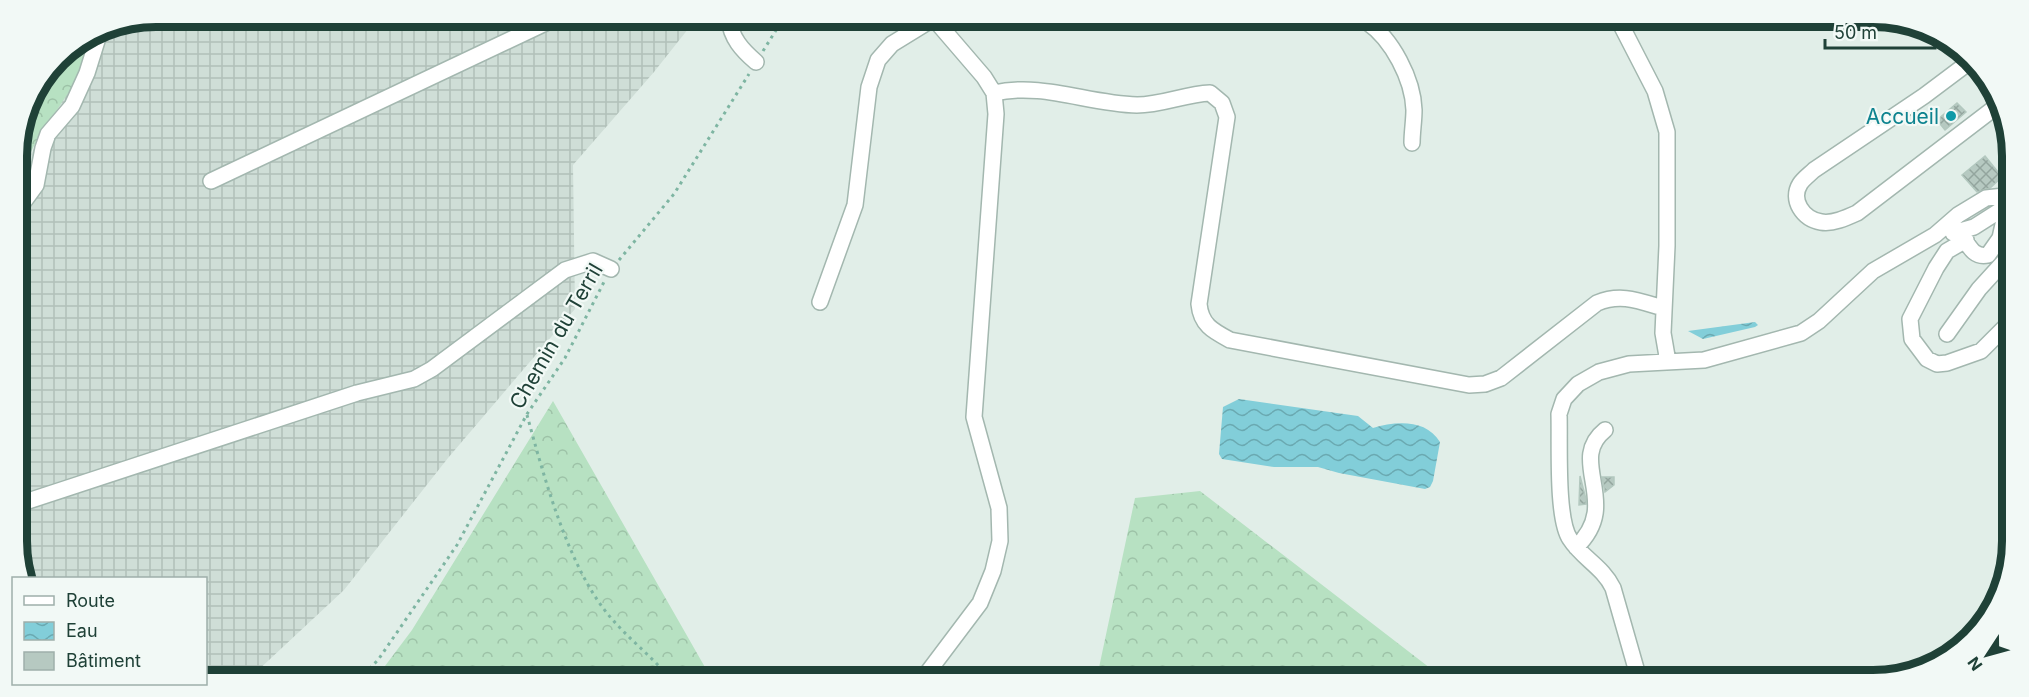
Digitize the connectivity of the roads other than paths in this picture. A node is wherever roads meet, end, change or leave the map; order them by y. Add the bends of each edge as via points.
1 (537, 27) edge
2 (731, 27) edge
3 (921, 27) edge
4 (939, 27) edge
5 (1374, 27) edge
6 (1623, 27) edge
7 (97, 41) edge
8 (756, 62) road end
9 (1965, 66) edge
10 (994, 93) junction
11 (1993, 109) edge
12 (1412, 143) dead end
13 (211, 181) dead end
14 (27, 197) edge
15 (2002, 199) edge
16 (2002, 228) edge
17 (1959, 232) junction
18 (2002, 264) edge
19 (611, 269) road end
20 (820, 302) dead end
21 (1663, 309) junction
22 (2002, 330) edge
23 (1947, 334) dead end
24 (1668, 362) junction
25 (1605, 430) dead end
26 (27, 501) edge
27 (1575, 547) junction
28 (930, 670) edge
29 (1636, 670) edge

1 - 13 lane
2 - 8 lane via 743,51
3 - 20 lane via 892,44 878,60 869,87 855,205
4 - 10 lane
5 - 12 lane via 1393,49 1409,86 1414,109
6 - 21 lane via 1655,91 1667,132
7 - 14 lane via 72,106 48,134 36,185
9 - 11 lane via 1814,170 1800,184 1796,197 1800,209 1822,223 1857,213
10 - 21 lane via 1034,88 1137,105 1168,103 1210,93 1222,103 1227,117 1199,304 1200,318 1212,331 1230,340 1469,385 1485,384 1501,378 1598,303 1610,298 1630,298
10 - 28 lane via 996,114 974,417 999,508 1000,541 980,603
15 - 17 lane via 1986,198
16 - 17 lane via 1994,251 1982,256 1969,248
17 - 22 lane via 1910,319 1912,339 1927,359 1937,364 1981,351
17 - 24 lane via 1935,235 1873,271 1801,333 1704,360
18 - 23 lane
19 - 26 lane via 593,261 566,270 414,379 357,393
21 - 24 lane
24 - 27 lane via 1629,364 1599,372 1578,384 1564,399 1559,414 1563,525
25 - 27 lane via 1593,441 1591,449 1591,476 1597,490 1594,523
27 - 29 lane via 1610,581

